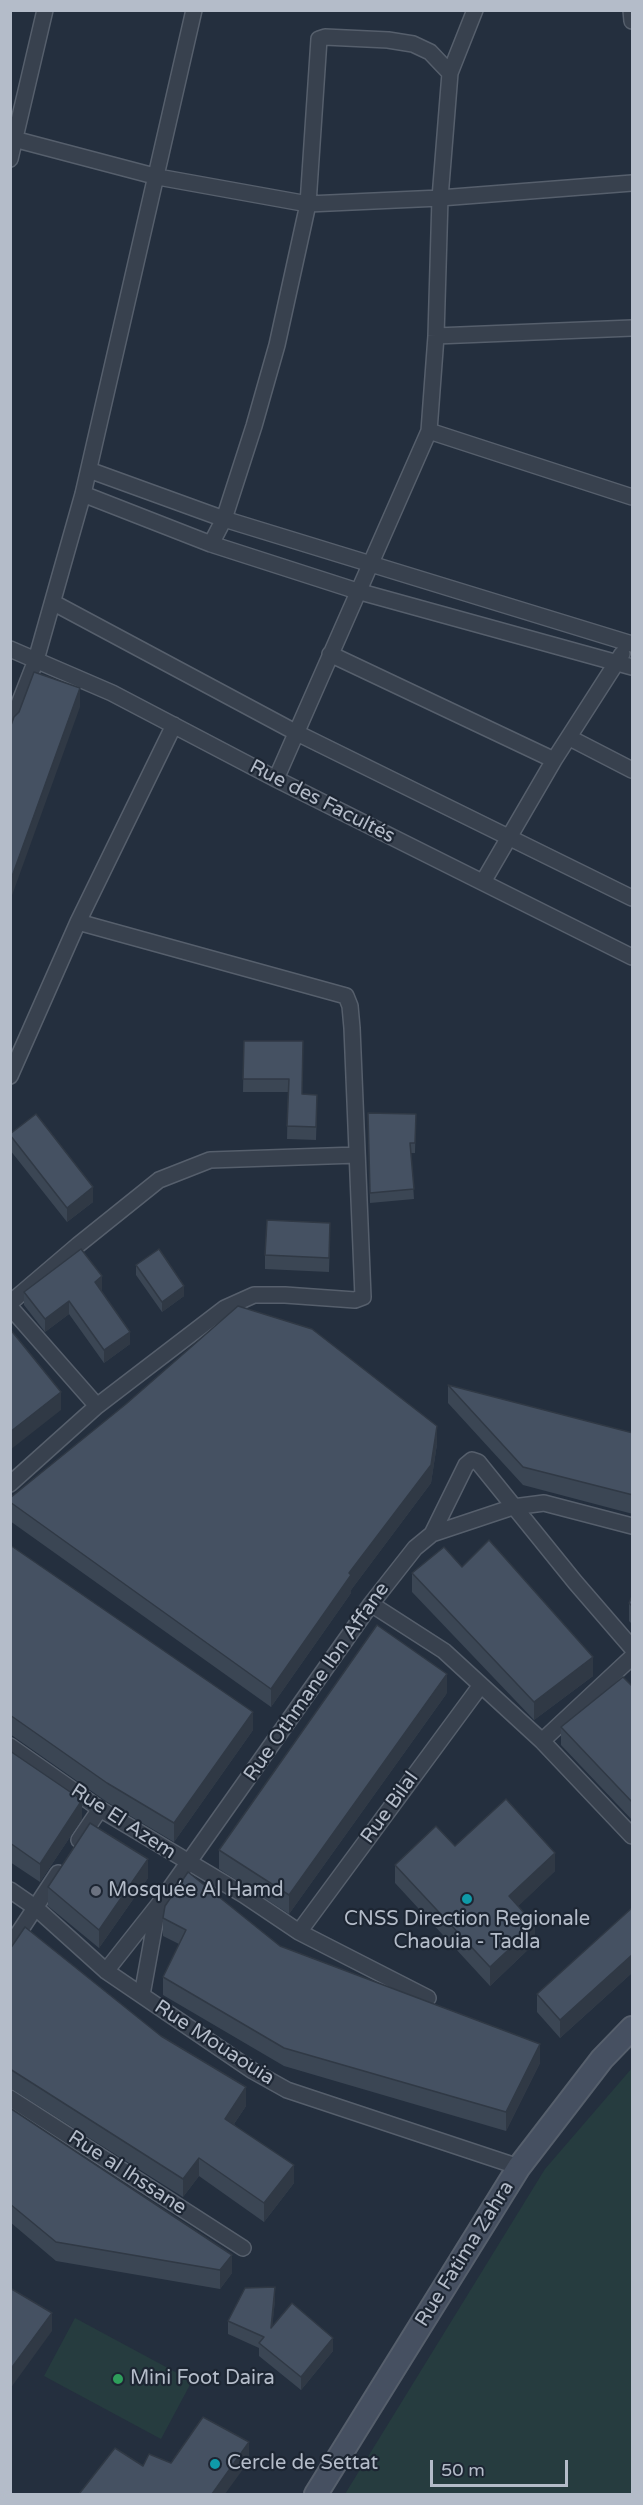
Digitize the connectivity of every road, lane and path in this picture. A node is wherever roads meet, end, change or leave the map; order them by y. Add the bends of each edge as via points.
1 (45, 10) edge
2 (194, 10) edge
3 (475, 10) edge
4 (631, 10) edge
5 (633, 21) edge
6 (450, 73) junction
7 (13, 139) edge
8 (10, 159) edge
9 (158, 177) junction
10 (633, 183) edge
11 (440, 198) junction
12 (308, 204) junction
13 (633, 328) edge
14 (436, 336) junction
15 (429, 431) junction
16 (89, 470) junction
17 (83, 494) junction
18 (633, 497) edge
19 (224, 519) junction
20 (211, 544) junction
21 (368, 565) junction
22 (357, 591) junction
23 (54, 603) junction
24 (631, 641) edge
25 (10, 649) edge
26 (330, 654) junction
27 (36, 660) junction
28 (616, 662) junction
29 (633, 667) edge
30 (174, 725) junction
31 (10, 727) edge
32 (295, 732) junction
33 (570, 738) junction
34 (554, 760) junction
35 (633, 770) edge
36 (276, 779) junction
37 (511, 837) junction
38 (483, 882) junction
39 (633, 898) edge
40 (78, 922) junction
41 (633, 957) edge
42 (10, 1076) edge
43 (357, 1155) junction
44 (10, 1305) edge
45 (97, 1406) junction
46 (10, 1484) edge
47 (513, 1507) junction
48 (633, 1526) edge
49 (432, 1534) junction
50 (371, 1604) junction
51 (633, 1648) edge
52 (633, 1657) edge
53 (482, 1685) junction
54 (542, 1741) junction
55 (10, 1746) edge
56 (100, 1809) junction
57 (633, 1836) edge
58 (187, 1863) junction
59 (10, 1890) edge
60 (159, 1904) junction
61 (36, 1908) junction
62 (299, 1932) junction
63 (10, 1946) edge
64 (106, 1971) junction
65 (142, 1995) junction
66 (428, 1998) dead end
67 (633, 2028) edge
68 (10, 2098) edge
69 (519, 2168) junction
70 (243, 2248) dead end
71 (316, 2494) edge

1 - 7 street
2 - 9 street
3 - 6 street
4 - 5 street
6 - 11 street
6 - 12 street via 430,52 413,44 319,39
7 - 8 street
7 - 9 street
9 - 12 street
9 - 16 street
10 - 11 street
11 - 12 street
11 - 14 street
12 - 19 street via 277,345
13 - 14 street
14 - 15 street
15 - 18 street
15 - 21 street
16 - 17 street
16 - 19 street
17 - 20 street
17 - 23 street
19 - 20 street
19 - 21 street
20 - 22 street
21 - 22 street
21 - 24 street
22 - 26 street
22 - 28 street
23 - 27 street
23 - 32 street
24 - 28 street
25 - 27 street, Rue des Facultés
26 - 32 street
26 - 34 street
27 - 30 street, Rue des Facultés
27 - 31 street
28 - 29 street
28 - 33 street
30 - 36 street, Rue des Facultés
30 - 40 street
32 - 36 street
32 - 37 street
33 - 34 street
33 - 35 street
34 - 37 street
36 - 38 street, Rue des Facultés
37 - 38 street
37 - 39 street
38 - 41 street, Rue des Facultés
40 - 42 street
40 - 43 street via 346,996 352,1028
43 - 44 street via 210,1160 159,1180
43 - 45 street via 363,1297 355,1300 254,1295 225,1308
44 - 45 street
45 - 46 street
47 - 48 street, Rue Othmane Ibn Affane via 544,1503
47 - 49 street, Rue Othmane Ibn Affane
47 - 49 street via 489,1473 472,1460
47 - 51 street
49 - 50 street, Rue Othmane Ibn Affane via 415,1548
50 - 53 street via 444,1651
50 - 58 street, Rue Othmane Ibn Affane
52 - 54 street
53 - 54 street
53 - 62 street, Rue Bilal
54 - 57 street
55 - 56 street, Rue El Azem
56 - 58 street, Rue El Azem
56 - 61 street
58 - 60 street, Rue Othmane Ibn Affane
58 - 62 street, Rue El Azem
59 - 61 street, Rue Mouaouia
60 - 64 street, Rue Othmane Ibn Affane
60 - 65 street, Rue Othmane Ibn Affane
61 - 63 street
61 - 64 street, Rue Mouaouia
62 - 66 street, Rue El Azem
64 - 65 street, Rue Mouaouia
65 - 69 street, Rue Mouaouia via 252,2071 287,2090
67 - 69 street, Rue Fatima Zahra via 602,2059
68 - 70 street, Rue al Ihssane
69 - 71 street, Rue Fatima Zahra

